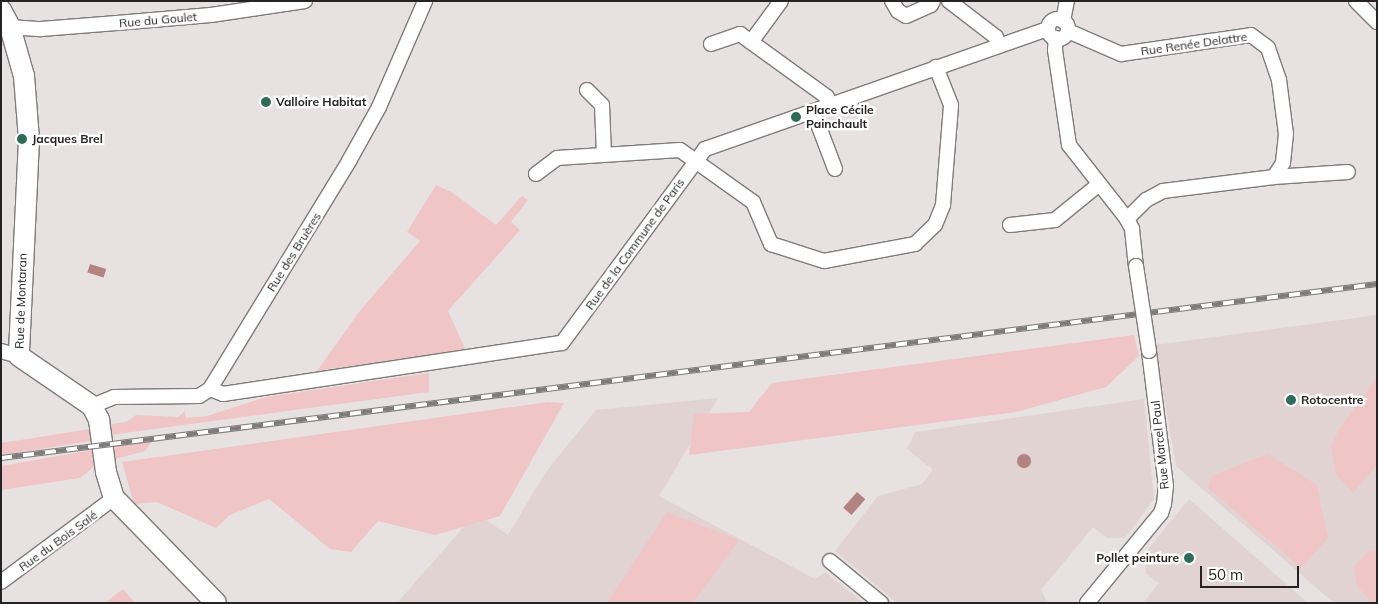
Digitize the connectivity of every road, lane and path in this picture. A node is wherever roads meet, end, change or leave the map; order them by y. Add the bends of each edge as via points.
1 (304, 1) edge
2 (425, 1) edge
3 (781, 1) edge
4 (892, 1) edge
5 (933, 1) edge
6 (949, 1) edge
7 (1067, 1) edge
8 (1356, 1) edge
9 (6, 19) edge
10 (1377, 22) edge
11 (1059, 30) junction
12 (751, 42) junction
13 (712, 44) dead end
14 (998, 45) junction
15 (936, 67) junction
16 (587, 90) dead end
17 (830, 104) junction
18 (813, 111) junction
19 (604, 154) junction
20 (695, 161) junction
21 (835, 169) dead end
22 (1348, 172) dead end
23 (536, 174) dead end
24 (1274, 177) junction
25 (1098, 185) junction
26 (1127, 220) junction
27 (1010, 225) dead end
28 (10, 353) edge
29 (210, 389) junction
30 (92, 406) junction
31 (114, 498) junction
32 (830, 560) dead end
33 (1, 582) edge
34 (216, 603) edge
35 (881, 603) edge
36 (1086, 603) edge

1 - 9 street, Rue du Goulet via 211,15 41,30
2 - 29 street, Rue des Bruères via 379,107
3 - 12 street
4 - 5 street via 906,16 931,5
6 - 14 street via 996,37
7 - 11 street
8 - 10 street
9 - 28 street, Rue de Montaran via 24,76 28,140
11 - 14 street, Rue de la Commune de Paris
11 - 24 street, Rue Renée Delattre via 1121,54 1245,35 1259,39 1268,48 1279,80 1286,134 1283,163
11 - 25 street via 1058,74 1069,145
12 - 13 street via 740,34
12 - 17 street via 827,97
14 - 15 street, Rue de la Commune de Paris
15 - 17 street, Rue de la Commune de Paris
15 - 20 street via 951,105 943,205 929,232 915,244 824,261 771,244 753,202
16 - 19 street via 602,105
17 - 18 street, Rue de la Commune de Paris
18 - 20 street, Rue de la Commune de Paris via 705,149
18 - 21 street
19 - 20 street via 680,150
19 - 23 street via 556,158
20 - 29 street, Rue de la Commune de Paris via 562,344 223,394
22 - 24 street
24 - 26 street via 1163,192 1146,200
25 - 26 street
25 - 27 street via 1055,220
26 - 36 street, Rue Marcel Paul, bridge via 1132,229 1165,482 1161,513
28 - 30 street, Rue de Montaran
29 - 30 street via 199,396 114,397
30 - 31 street via 99,420 106,472
31 - 33 street, Rue du Bois Salé
31 - 34 street
32 - 35 street

